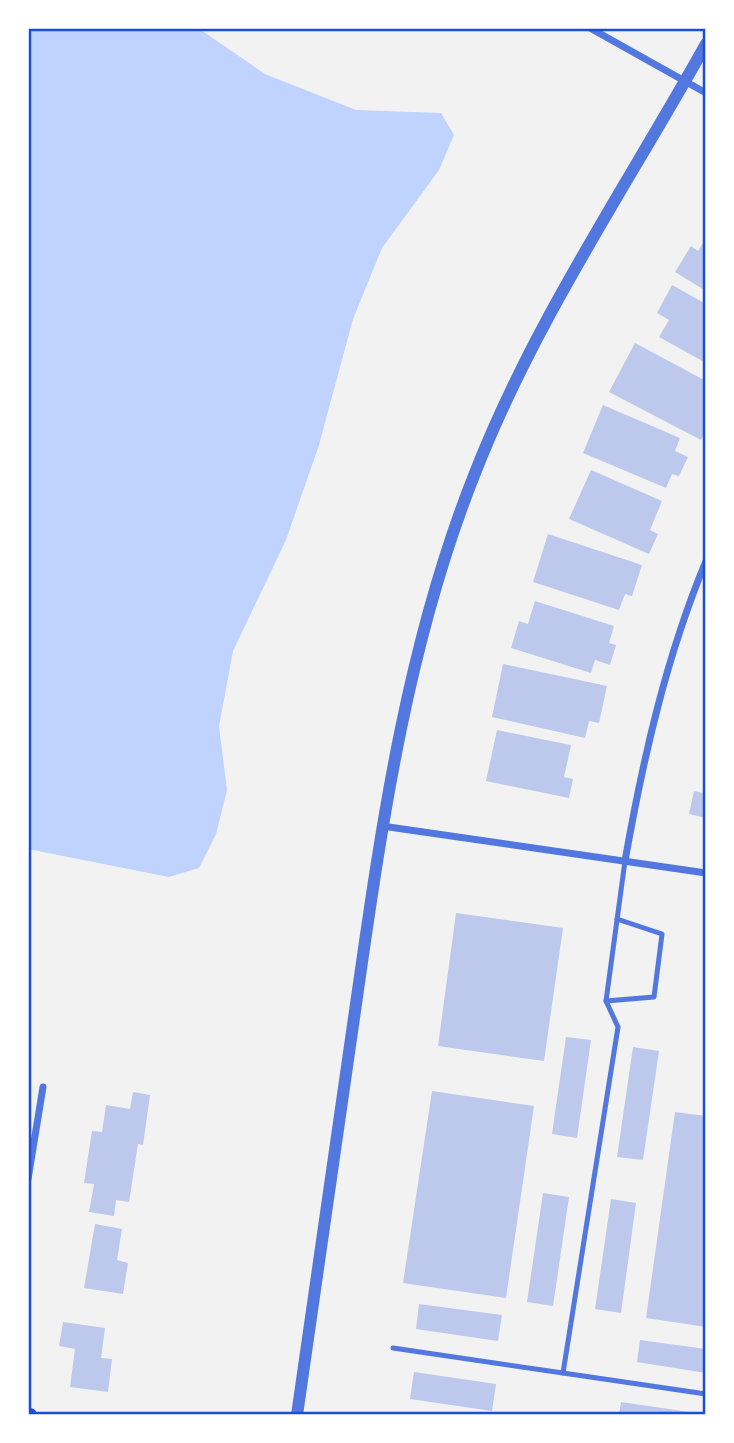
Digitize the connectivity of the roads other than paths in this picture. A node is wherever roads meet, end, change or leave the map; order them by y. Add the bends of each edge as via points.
1 (590, 28) edge
2 (706, 44) edge
3 (685, 81) junction
4 (706, 93) edge
5 (706, 561) edge
6 (382, 826) junction
7 (625, 861) junction
8 (706, 873) edge
9 (617, 919) junction
10 (606, 1001) junction
11 (43, 1087) dead end
12 (28, 1179) edge
13 (393, 1348) dead end
14 (562, 1373) junction
15 (706, 1394) edge
16 (297, 1415) edge

1 - 3 street
2 - 3 street
3 - 4 street
3 - 6 street via 555,302 521,366 475,473 438,575 402,716
5 - 7 street via 663,685
6 - 7 street
6 - 16 street
7 - 8 street
7 - 9 lane
9 - 10 lane
9 - 10 lane via 662,934 653,997
10 - 14 lane via 618,1027
11 - 12 street
13 - 14 lane
14 - 15 lane

